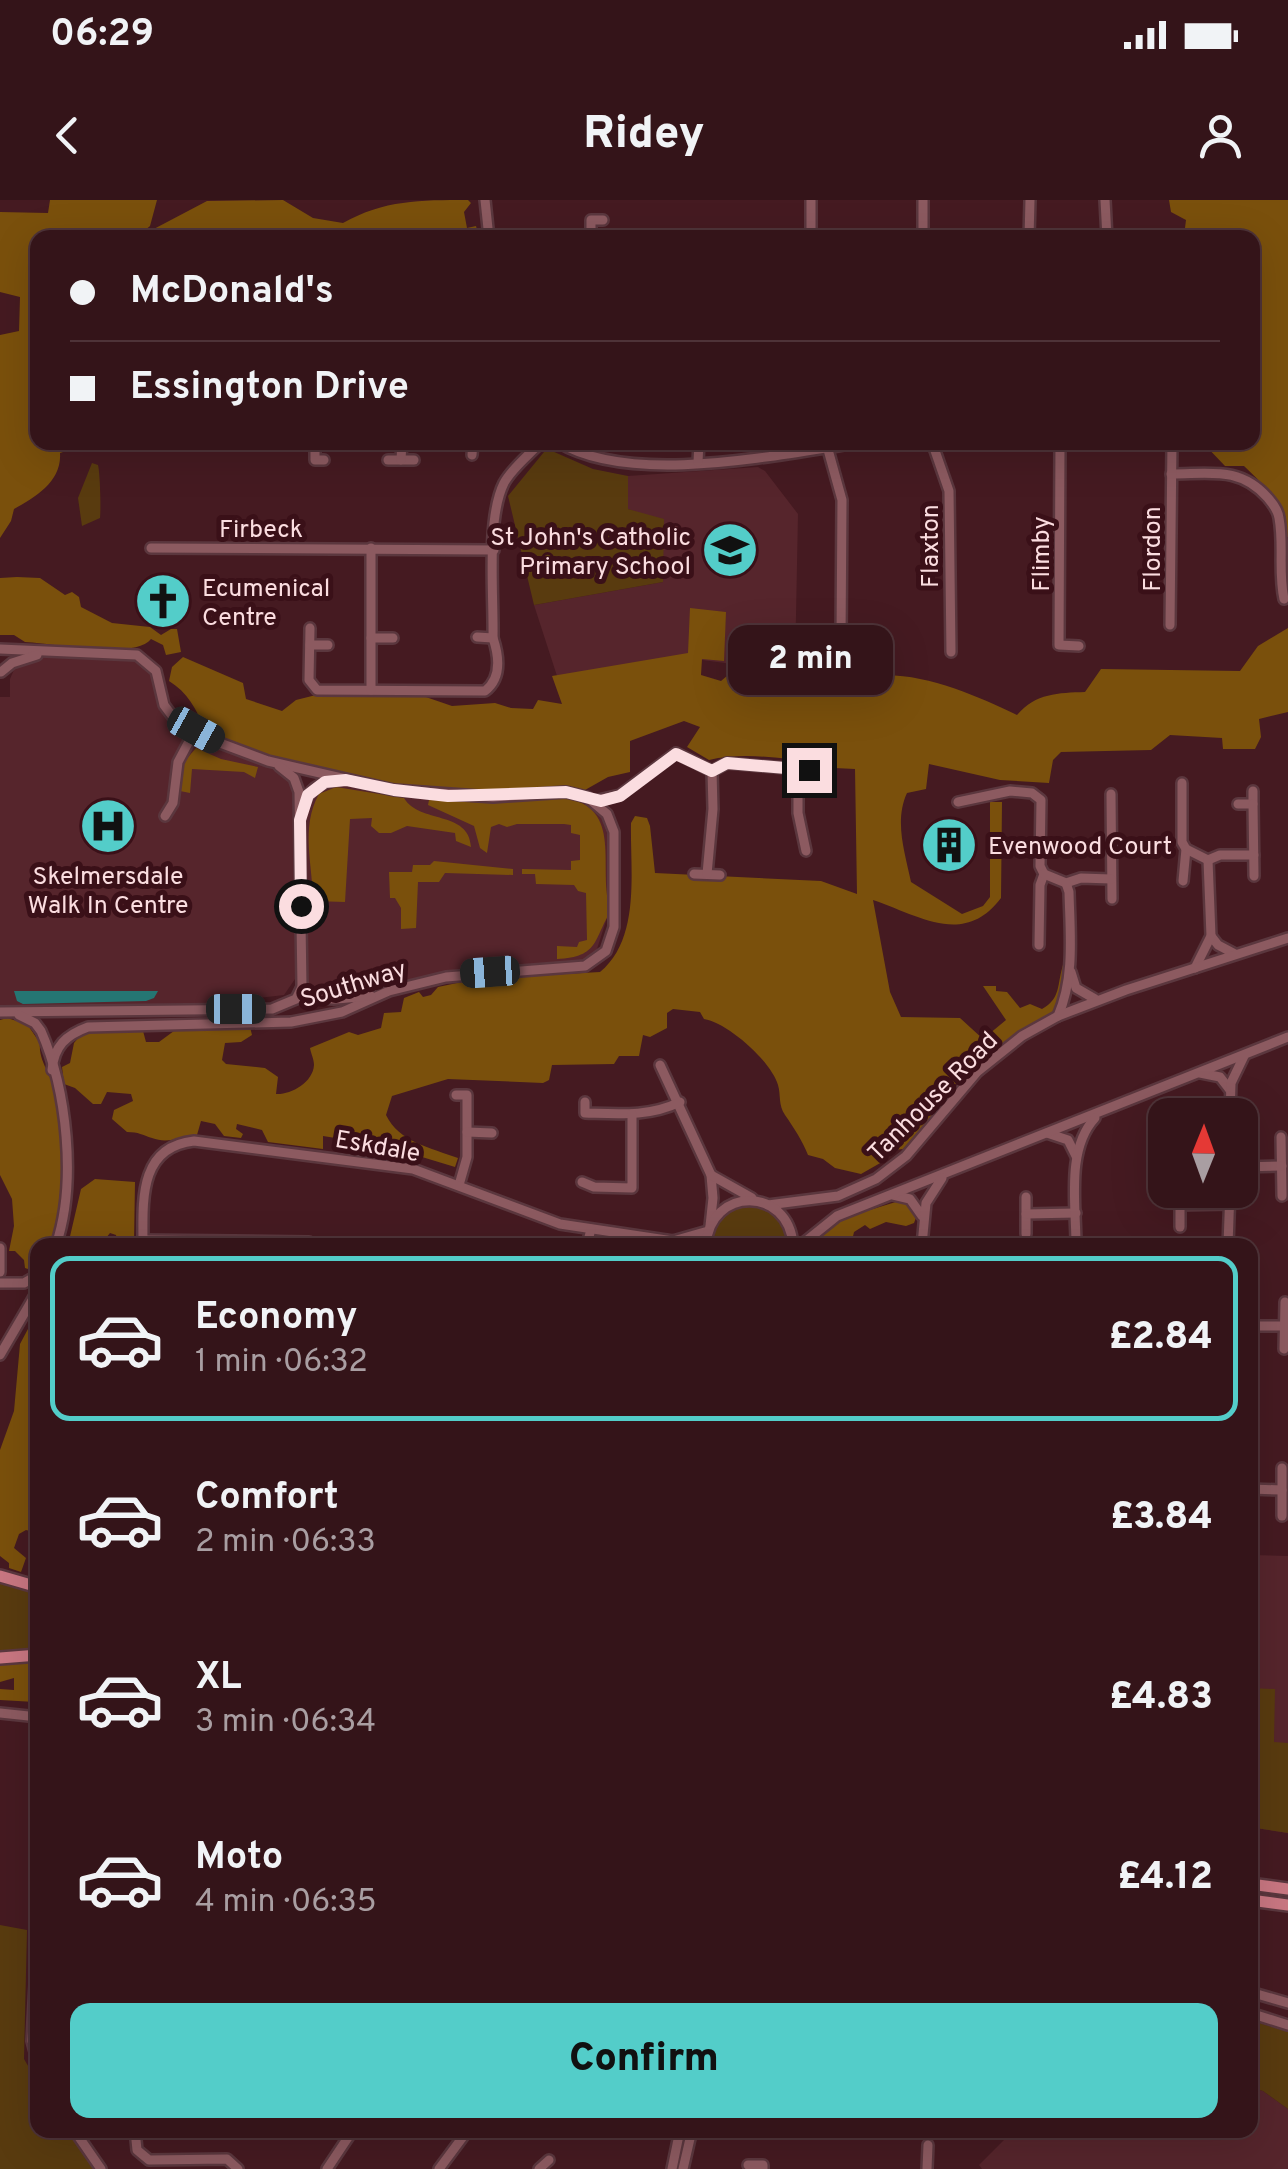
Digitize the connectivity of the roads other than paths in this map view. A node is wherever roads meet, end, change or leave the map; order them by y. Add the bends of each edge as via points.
1 (485, 200) edge
2 (811, 200) edge
3 (923, 200) edge
4 (1030, 200) edge
5 (1106, 200) edge
6 (603, 220) dead end
7 (488, 230) edge
8 (591, 230) edge
9 (811, 230) edge
10 (923, 230) edge
11 (1030, 230) edge
12 (1107, 230) edge
13 (314, 450) edge
14 (402, 450) edge
15 (472, 450) edge
16 (534, 450) edge
17 (576, 450) edge
18 (699, 450) edge
19 (803, 450) edge
20 (828, 450) edge
21 (935, 450) edge
22 (1060, 450) edge
23 (1172, 450) edge
24 (472, 455) dead end
25 (324, 460) dead end
26 (388, 460) dead end
27 (401, 460) junction
28 (414, 460) dead end
29 (698, 462) junction
30 (1171, 474) junction
31 (151, 548) dead end
32 (372, 548) junction
33 (494, 550) junction
34 (1284, 598) dead end
35 (1170, 624) dead end
36 (310, 628) dead end
37 (477, 637) dead end
38 (372, 638) junction
39 (393, 638) dead end
40 (493, 638) junction
41 (841, 641) dead end
42 (310, 645) junction
43 (328, 645) dead end
44 (1079, 646) dead end
45 (0, 648) edge
46 (952, 652) dead end
47 (44, 653) junction
48 (0, 672) edge
49 (372, 690) junction
50 (196, 730) junction
51 (268, 760) junction
52 (712, 771) junction
53 (346, 780) junction
54 (1182, 784) dead end
55 (1254, 792) dead end
56 (1112, 794) dead end
57 (620, 796) junction
58 (594, 801) junction
59 (958, 802) dead end
60 (1238, 804) dead end
61 (1253, 804) junction
62 (166, 816) dead end
63 (300, 820) junction
64 (611, 821) junction
65 (814, 831) dead end
66 (802, 834) junction
67 (1186, 849) junction
68 (806, 852) dead end
69 (1254, 855) junction
70 (1208, 860) junction
71 (694, 874) dead end
72 (707, 874) junction
73 (1044, 874) junction
74 (720, 875) dead end
75 (1254, 876) dead end
76 (1112, 878) junction
77 (1182, 881) dead end
78 (1066, 884) junction
79 (1112, 899) dead end
80 (1211, 936) junction
81 (1288, 938) edge
82 (1039, 945) dead end
83 (1235, 954) junction
84 (1196, 968) junction
85 (1070, 970) junction
86 (302, 987) junction
87 (378, 996) junction
88 (1096, 1000) junction
89 (6, 1012) edge
90 (1058, 1016) junction
91 (1288, 1037) edge
92 (1247, 1053) junction
93 (660, 1065) dead end
94 (52, 1070) junction
95 (1197, 1073) junction
96 (1230, 1090) junction
97 (456, 1095) dead end
98 (1230, 1098) edge
99 (586, 1102) dead end
100 (680, 1102) junction
101 (632, 1114) junction
102 (1100, 1114) junction
103 (467, 1132) junction
104 (492, 1133) dead end
105 (1046, 1133) junction
106 (1282, 1137) dead end
107 (1077, 1158) junction
108 (1282, 1166) junction
109 (1258, 1167) edge
110 (947, 1173) junction
111 (712, 1174) junction
112 (582, 1182) dead end
113 (459, 1185) junction
114 (892, 1195) junction
115 (1282, 1196) dead end
116 (1026, 1197) dead end
117 (765, 1203) junction
118 (1180, 1208) edge
119 (1230, 1208) edge
120 (1076, 1213) junction
121 (1026, 1214) junction
122 (922, 1219) junction
123 (1180, 1227) dead end
124 (591, 1229) junction
125 (709, 1229) junction
126 (1026, 1234) dead end
127 (57, 1238) edge
128 (142, 1238) edge
129 (588, 1238) edge
130 (646, 1238) edge
131 (688, 1238) edge
132 (707, 1238) edge
133 (794, 1238) edge
134 (807, 1238) edge
135 (922, 1238) edge
136 (1076, 1238) edge
137 (1228, 1238) edge
138 (0, 1248) edge
139 (0, 1272) edge
140 (30, 1279) edge
141 (0, 1283) edge
142 (1285, 1302) dead end
143 (30, 1303) edge
144 (1258, 1326) edge
145 (1285, 1326) junction
146 (1284, 1349) dead end
147 (0, 1354) edge
148 (1282, 1468) dead end
149 (1258, 1488) edge
150 (1282, 1490) junction
151 (1282, 1516) dead end
152 (0, 1576) edge
153 (30, 1585) edge
154 (30, 1656) edge
155 (0, 1658) edge
156 (0, 1713) edge
157 (30, 1716) edge
158 (1258, 1885) edge
159 (1288, 1889) edge
160 (1258, 1901) edge
161 (1288, 1905) edge
162 (1258, 1995) edge
163 (1288, 2004) edge
164 (1258, 2016) edge
165 (1288, 2025) edge
166 (80, 2138) edge
167 (136, 2138) edge
168 (347, 2138) edge
169 (462, 2138) edge
170 (678, 2138) edge
171 (690, 2138) edge
172 (928, 2146) dead end
173 (549, 2160) dead end
174 (748, 2165) dead end
175 (101, 2169) edge
176 (238, 2169) edge
177 (326, 2169) edge
178 (439, 2169) edge
179 (540, 2169) edge
180 (672, 2169) edge
181 (683, 2169) edge
182 (763, 2169) edge
183 (928, 2169) edge

1 - 7 street
2 - 9 street
3 - 10 street
4 - 11 street
5 - 12 street
6 - 8 street via 591,220
13 - 25 street via 315,460
14 - 27 street
15 - 24 street
16 - 33 street via 504,484
17 - 29 street via 618,463
18 - 29 street
19 - 29 street
20 - 41 street via 842,500
21 - 46 street, Flaxton via 949,490
22 - 44 street, Flimby via 1059,646
23 - 30 street, Flordon
26 - 27 street
27 - 28 street
30 - 34 street, Flordon via 1234,474 1268,498 1279,518
30 - 35 street, Flordon
31 - 32 street, Firbeck
32 - 33 street, Firbeck
32 - 38 street
33 - 40 street
36 - 42 street
37 - 40 street
38 - 39 street
38 - 49 street
40 - 49 street via 497,674 486,691
42 - 43 street
42 - 49 street via 313,688
45 - 47 street
47 - 48 street
47 - 50 street via 144,659 160,678 167,711
50 - 51 street
50 - 62 street via 178,762
51 - 53 street
51 - 63 street, Southway via 294,778
52 - 57 street via 674,754
52 - 66 street via 727,763 804,769 797,804
52 - 72 street
53 - 58 street via 448,796 566,792
53 - 63 street via 312,790
54 - 67 street
55 - 61 street
56 - 76 street
57 - 58 street
57 - 64 street
58 - 64 street
59 - 73 street via 1010,791 1035,794
60 - 61 street
61 - 69 street
63 - 86 street, Southway
64 - 87 street, Southway via 612,940 597,960 573,970 446,977
65 - 66 street
66 - 68 street
67 - 70 street
67 - 77 street
69 - 70 street
69 - 75 street
70 - 80 street
71 - 72 street
72 - 74 street
73 - 78 street
73 - 82 street
76 - 78 street
76 - 79 street
78 - 85 street
80 - 83 street
80 - 84 street
81 - 83 street, Tanhouse Road
83 - 84 street, Tanhouse Road
84 - 88 street, Tanhouse Road
85 - 88 street via 1076,988
85 - 90 street
86 - 87 street via 330,1000
86 - 89 street, Southway via 289,1005 272,1009
87 - 94 street, Southway via 342,1012 291,1022 88,1027 62,1042
88 - 90 street, Tanhouse Road
89 - 94 street, Southway via 35,1023
90 - 117 street, Tanhouse Road via 976,1072 906,1156 876,1179 819,1201
91 - 92 street, Tanhouse Road
92 - 95 street, Tanhouse Road
92 - 96 street
93 - 100 street
94 - 127 street, Southway via 68,1166
95 - 96 street via 1220,1077
95 - 102 street, Tanhouse Road
96 - 98 street
97 - 103 street via 467,1096
99 - 101 street via 585,1113
100 - 101 street
100 - 111 street
101 - 112 street via 632,1188
102 - 105 street, Tanhouse Road
102 - 107 street via 1088,1126
103 - 104 street
103 - 113 street
105 - 107 street via 1068,1140
105 - 110 street, Tanhouse Road
106 - 108 street
107 - 120 street
108 - 109 street
108 - 115 street
110 - 114 street, Tanhouse Road
110 - 122 street
111 - 117 street
111 - 125 street
113 - 124 street, Eskdale via 536,1218
113 - 128 street, Eskdale via 378,1162 183,1142 149,1169
114 - 122 street via 910,1199
114 - 134 street, Tanhouse Road via 837,1216
116 - 121 street
117 - 125 street, Tanhouse Road via 731,1204
117 - 133 street
118 - 123 street
119 - 137 street
120 - 121 street
120 - 136 street
121 - 126 street
122 - 135 street
124 - 129 street
124 - 130 street, Eskdale
125 - 131 street, Eskdale
125 - 132 street
138 - 139 street
140 - 141 street
142 - 145 street
143 - 147 street
144 - 145 street
145 - 146 street
148 - 150 street
149 - 150 street
150 - 151 street
152 - 153 main road
154 - 155 main road
156 - 157 street
158 - 159 main road
160 - 161 main road
162 - 163 street
164 - 165 street
166 - 175 street
167 - 176 street via 137,2150 149,2160 227,2159
168 - 177 street
169 - 178 street
170 - 180 street
171 - 181 street
172 - 183 street
173 - 179 street
174 - 182 street

